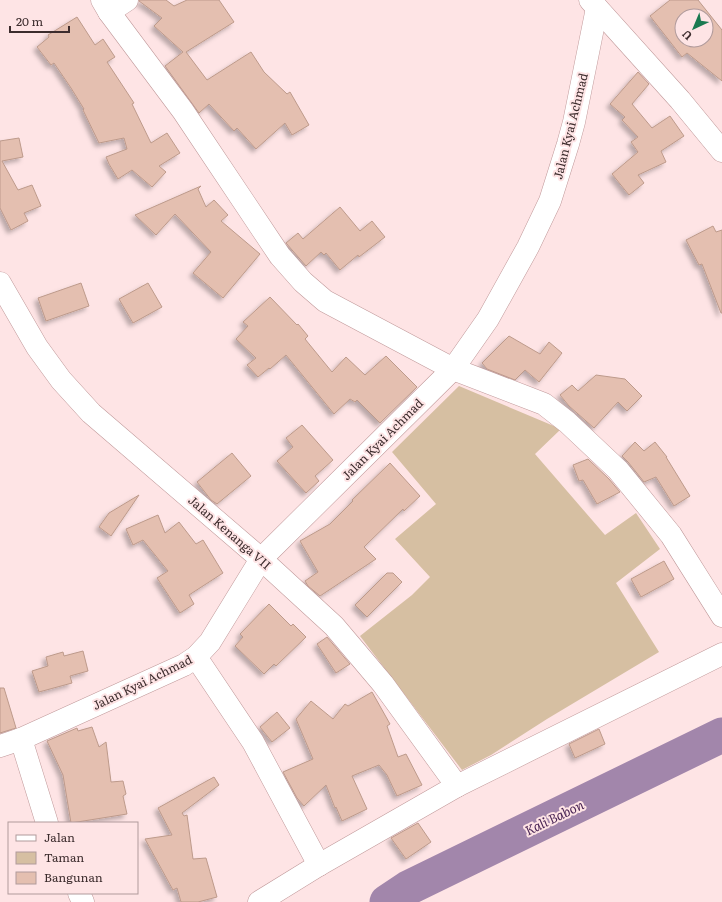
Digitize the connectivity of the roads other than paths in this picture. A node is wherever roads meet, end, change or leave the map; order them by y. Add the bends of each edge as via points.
1 (113, 4) edge
2 (593, 4) edge
3 (722, 151) edge
4 (0, 283) edge
5 (453, 368) junction
6 (261, 559) junction
7 (722, 616) edge
8 (722, 654) edge
9 (196, 657) junction
10 (21, 739) junction
11 (0, 746) edge
12 (457, 786) junction
13 (47, 822) edge
14 (319, 865) junction
15 (259, 902) edge

1 - 5 street via 280,256 303,282 325,301
2 - 3 street via 675,94
2 - 5 street, Jalan Kyai Achmad via 574,122 550,202 488,319
4 - 6 street, Jalan Kenanga VII via 36,348 91,413
5 - 6 street, Jalan Kyai Achmad
5 - 7 street via 544,404 567,422 618,470 666,530 686,557
6 - 9 street, Jalan Kyai Achmad via 210,642
6 - 12 street, Jalan Kenanga VII via 334,626 383,684
8 - 12 street
9 - 10 street, Jalan Kyai Achmad via 184,665
9 - 14 street via 253,742
10 - 11 street, Jalan Kyai Achmad
10 - 13 street
12 - 14 street
14 - 15 street

